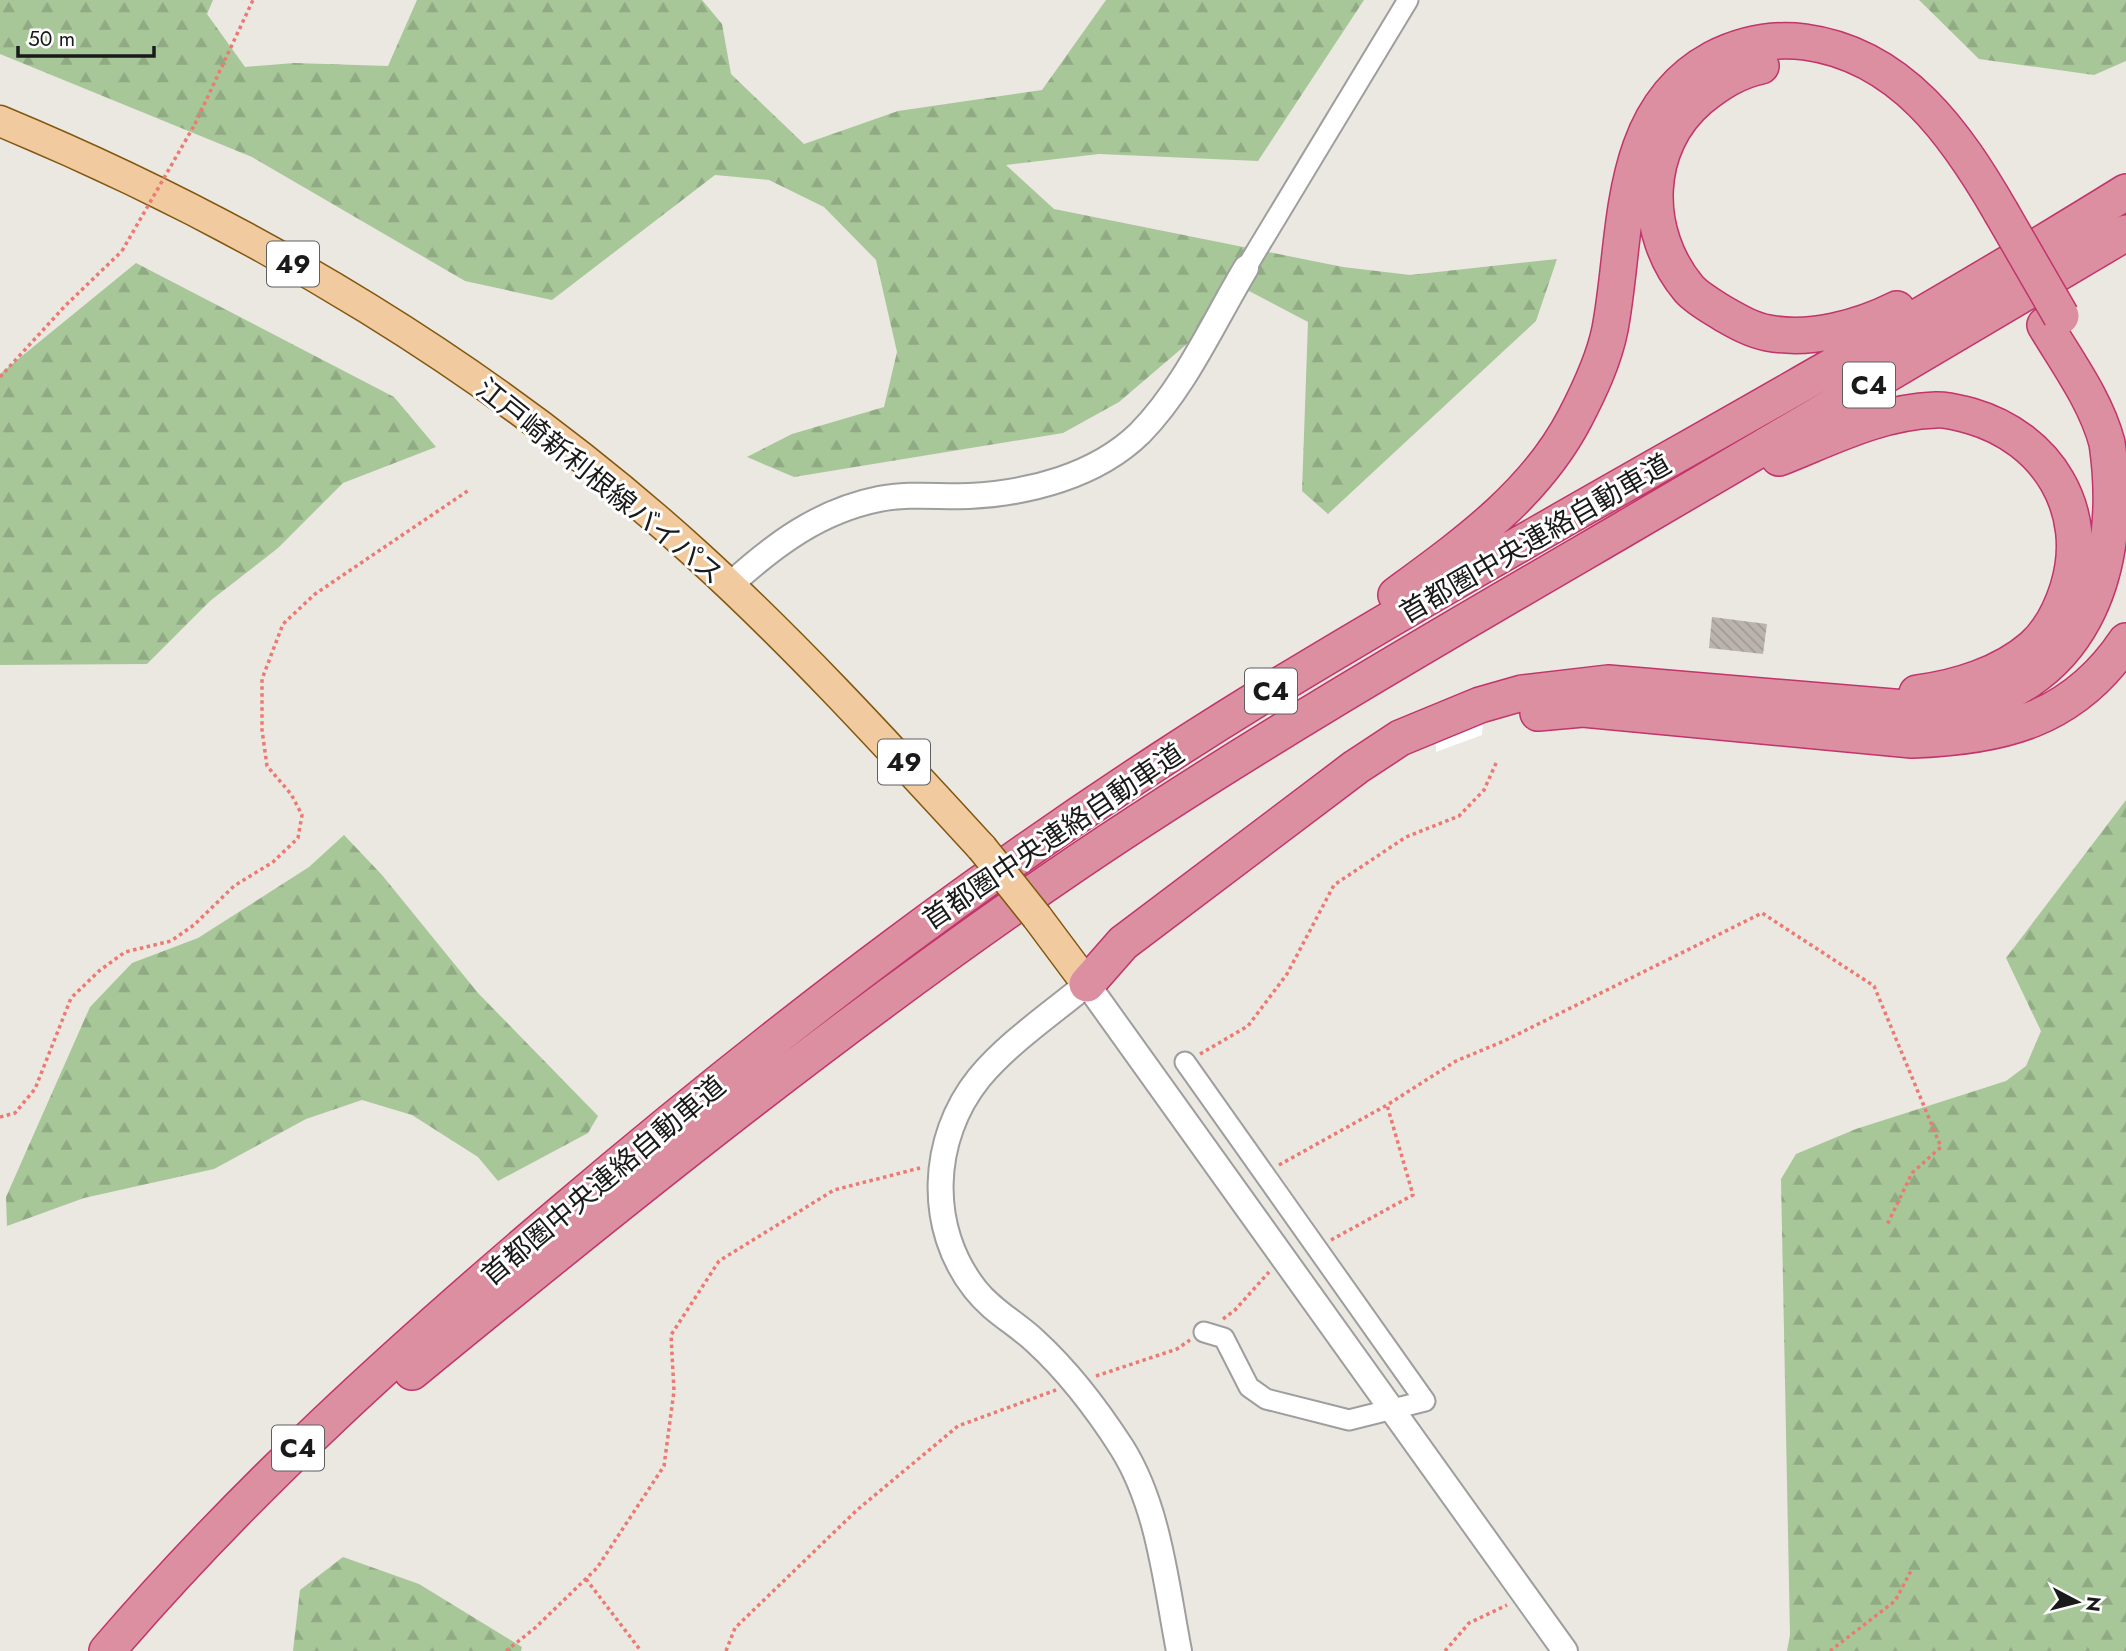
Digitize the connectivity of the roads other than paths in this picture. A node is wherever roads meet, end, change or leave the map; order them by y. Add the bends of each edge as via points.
1 (1408, 0) edge
2 (0, 121) edge
3 (2126, 192) edge
4 (2096, 211) junction
5 (1993, 217) junction
6 (2126, 233) edge
7 (1246, 268) joint
8 (2053, 320) junction
9 (2126, 438) edge
10 (1612, 536) junction
11 (730, 585) junction
12 (2126, 596) edge
13 (2126, 641) edge
14 (1256, 700) junction
15 (1848, 717) junction
16 (1087, 985) junction
17 (1185, 1062) road end
18 (1204, 1332) dead end
19 (1394, 1411) junction
20 (107, 1651) edge
21 (115, 1651) edge
22 (1179, 1651) edge
23 (1565, 1651) edge

1 - 7 street
2 - 11 main road, 江戸崎新利根線バイパス / 49 via 221,223 413,337 564,446
3 - 4 highway, 首都圏中央連絡自動車道 / C4
4 - 5 highway via 1880,318 1807,336 1768,333 1742,324 1690,291 1661,241 1654,193 1657,168 1669,138 1695,103 1750,68 1793,64 1841,75 1896,108
4 - 14 highway, 首都圏中央連絡自動車道 / C4
5 - 8 highway
5 - 14 highway via 1979,174 1939,119 1882,68 1846,51 1770,40 1703,64 1668,97 1640,144 1630,180 1610,332 1589,389 1562,441 1503,512
6 - 10 highway, 首都圏中央連絡自動車道 / C4
7 - 11 street via 1184,376 1140,433 1113,454 1056,482 1035,487 970,496 902,496 850,507 799,529
8 - 9 highway
8 - 15 highway via 2106,440 2115,475 2115,551 2108,583 2089,622 2063,653 1998,699 1970,707
10 - 15 highway via 1868,422 1938,410 2005,428 2036,452 2062,489 2068,507 2074,546 2072,575 2049,629 2032,647 1975,680
10 - 21 highway, 首都圏中央連絡自動車道 / C4 via 1486,606 1264,742 1079,862 869,1011 393,1388
11 - 16 main road, 江戸崎新利根線バイパス / 49, bridge via 982,848
12 - 15 highway via 2097,650 2078,670 2021,708 1955,729
13 - 15 highway via 2103,672 2062,706 2004,730 1912,740
14 - 20 highway, 首都圏中央連絡自動車道 / C4 via 1047,835 858,972 684,1108 379,1371 241,1503
15 - 16 highway via 1583,709 1482,715 1434,734 1143,956
16 - 19 street
16 - 22 street via 996,1060 956,1116 943,1163 944,1230 976,1290 1077,1382 1124,1452 1158,1537
17 - 19 street via 1425,1401
18 - 19 street via 1224,1338 1249,1387 1266,1399 1349,1420
19 - 23 street

